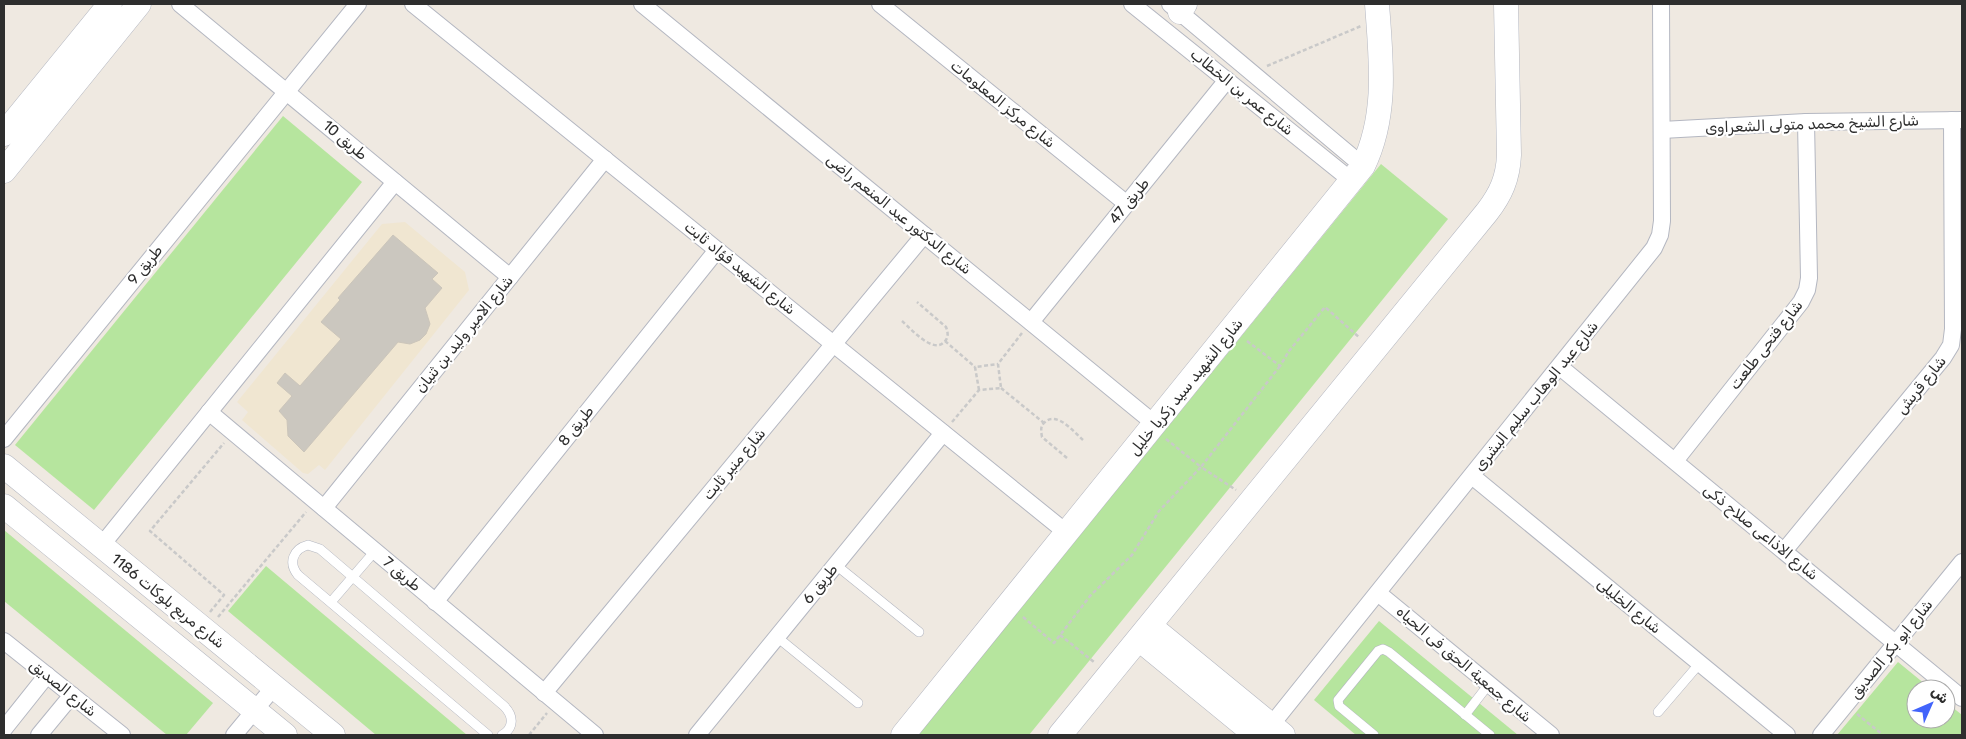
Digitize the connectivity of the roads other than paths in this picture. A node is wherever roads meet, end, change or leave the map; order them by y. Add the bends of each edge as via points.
1 (110, 4) edge
2 (139, 4) edge
3 (180, 4) edge
4 (358, 4) edge
5 (413, 4) edge
6 (642, 4) edge
7 (880, 4) edge
8 (1132, 4) edge
9 (1506, 4) edge
10 (1661, 4) edge
11 (1178, 6) edge
12 (1378, 11) edge
13 (1227, 80) junction
14 (287, 92) junction
15 (1957, 120) edge
16 (1806, 122) junction
17 (1662, 130) junction
18 (4, 134) edge
19 (605, 159) junction
20 (4, 171) edge
21 (1358, 174) junction
22 (395, 182) junction
23 (1127, 204) junction
24 (924, 235) junction
25 (717, 250) junction
26 (1957, 252) edge
27 (510, 277) junction
28 (1031, 322) junction
29 (833, 344) junction
30 (1560, 367) junction
31 (209, 412) junction
32 (1154, 426) junction
33 (943, 433) junction
34 (4, 438) edge
35 (1675, 461) junction
36 (4, 466) edge
37 (1472, 476) junction
38 (319, 504) junction
39 (4, 506) edge
40 (1067, 533) junction
41 (102, 547) junction
42 (375, 551) junction
43 (1784, 551) junction
44 (67, 558) junction
45 (1962, 562) edge
46 (836, 565) junction
47 (352, 577) junction
48 (99, 584) junction
49 (1378, 593) junction
50 (331, 602) junction
51 (435, 602) junction
52 (918, 632) dead end
53 (1144, 633) junction
54 (777, 637) junction
55 (4, 641) edge
56 (1896, 643) junction
57 (1700, 663) junction
58 (47, 676) junction
59 (1489, 684) junction
60 (274, 687) junction
61 (72, 696) junction
62 (550, 698) junction
63 (1962, 698) edge
64 (858, 703) dead end
65 (255, 710) junction
66 (1658, 712) dead end
67 (1465, 715) junction
68 (4, 729) edge
69 (1268, 733) edge
70 (39, 735) edge
71 (122, 735) edge
72 (234, 735) edge
73 (286, 735) edge
74 (333, 735) edge
75 (488, 735) edge
76 (502, 735) edge
77 (595, 735) edge
78 (698, 735) edge
79 (903, 735) edge
80 (1060, 735) edge
81 (1374, 735) edge
82 (1490, 735) edge
83 (1550, 735) edge
84 (1787, 735) edge
85 (1821, 735) edge

1 - 18 street
2 - 20 street
3 - 14 street, طريق 10
4 - 14 street, طريق 9
5 - 19 street, شارع الشهيد فؤاد ثابت
6 - 24 street, شارع الدكتور عبد المنعم راضى
7 - 23 street, شارع مركز المعلومات
8 - 13 street, شارع عمر بن الخطاب
9 - 53 street via 1509,155 1501,192
10 - 17 street, شارع عبد الوهاب سليم البشرى
11 - 21 street, شارع عمر بن الخطاب
12 - 21 street, شارع الشهيد سيد زكريا خليل via 1381,100 1374,138
13 - 21 street, شارع عمر بن الخطاب
13 - 23 street, طريق 47
14 - 22 street, طريق 10
14 - 34 street, طريق 9
15 - 16 street, شارع الشيخ محمد متولى الشعراوى
15 - 26 street, شارع قريش
16 - 17 street, شارع الشيخ محمد متولى الشعراوى
16 - 35 street, شارع فتحى طلعت via 1807,290 1801,302
17 - 30 street, شارع عبد الوهاب سليم البشرى via 1662,220 1657,242
19 - 25 street, شارع الشهيد فؤاد ثابت
19 - 27 street, شارع الامير وليد بن ثنيان
21 - 32 street, شارع الشهيد سيد زكريا خليل
22 - 27 street, طريق 10
22 - 31 street
23 - 28 street, طريق 47
24 - 28 street, شارع الدكتور عبد المنعم راضى
24 - 29 street, شارع منير ثابت
25 - 29 street, شارع الشهيد فؤاد ثابت
25 - 51 street, طريق 8
26 - 43 street, شارع قريش via 1953,337 1948,352
27 - 38 street, شارع الامير وليد بن ثنيان
28 - 32 street, شارع الدكتور عبد المنعم راضى
29 - 33 street, شارع الشهيد فؤاد ثابت
29 - 62 street, شارع منير ثابت
30 - 35 street, شارع الاذاعى صلاح ذكى
30 - 37 street, شارع عبد الوهاب سليم البشرى
31 - 38 street, طريق 7
31 - 41 street
32 - 40 street, شارع الشهيد سيد زكريا خليل
33 - 40 street, شارع الشهيد فؤاد ثابت
33 - 46 street, طريق 6
35 - 43 street, شارع الاذاعى صلاح ذكى
36 - 41 street, شارع مربع بلوكات 1186
37 - 49 street, شارع عبد الوهاب سليم البشرى
37 - 57 street, شارع الخليلى
38 - 42 street, طريق 7
39 - 44 street, شارع مربع بلوكات 1186
40 - 79 street, شارع الشهيد سيد زكريا خليل
41 - 44 street
41 - 48 street
41 - 60 street, شارع مربع بلوكات 1186
42 - 47 lane
42 - 51 street, طريق 7
43 - 56 street, شارع الاذاعى صلاح ذكى
44 - 48 street, شارع مربع بلوكات 1186
45 - 56 street, شارع ابو بكر الصديق
46 - 52 lane
46 - 54 street, طريق 6
47 - 50 lane
47 - 50 lane via 314,546 297,550 292,560 295,571
47 - 76 lane via 509,711 512,724
48 - 65 street, شارع مربع بلوكات 1186
49 - 59 street, شارع جمعية الحق فى الحياه
49 - 69 street, شارع عبد الوهاب سليم البشرى
50 - 75 lane
51 - 62 street, طريق 7
53 - 69 street
53 - 80 street
54 - 64 lane
54 - 78 street, طريق 6
55 - 58 street, شارع الصديق
56 - 63 street, شارع الاذاعى صلاح ذكى
56 - 85 street, شارع ابو بكر الصديق
57 - 66 lane
57 - 84 street, شارع الخليلى
58 - 61 street, شارع الصديق
58 - 68 street
59 - 67 lane
59 - 83 street, شارع جمعية الحق فى الحياه
60 - 65 street
60 - 74 street, شارع مربع بلوكات 1186
61 - 70 street
61 - 71 street, شارع الصديق
62 - 77 street, طريق 7
65 - 72 street
65 - 73 street, شارع مربع بلوكات 1186
67 - 81 lane via 1389,652 1380,650 1338,700 1339,706
67 - 82 lane

